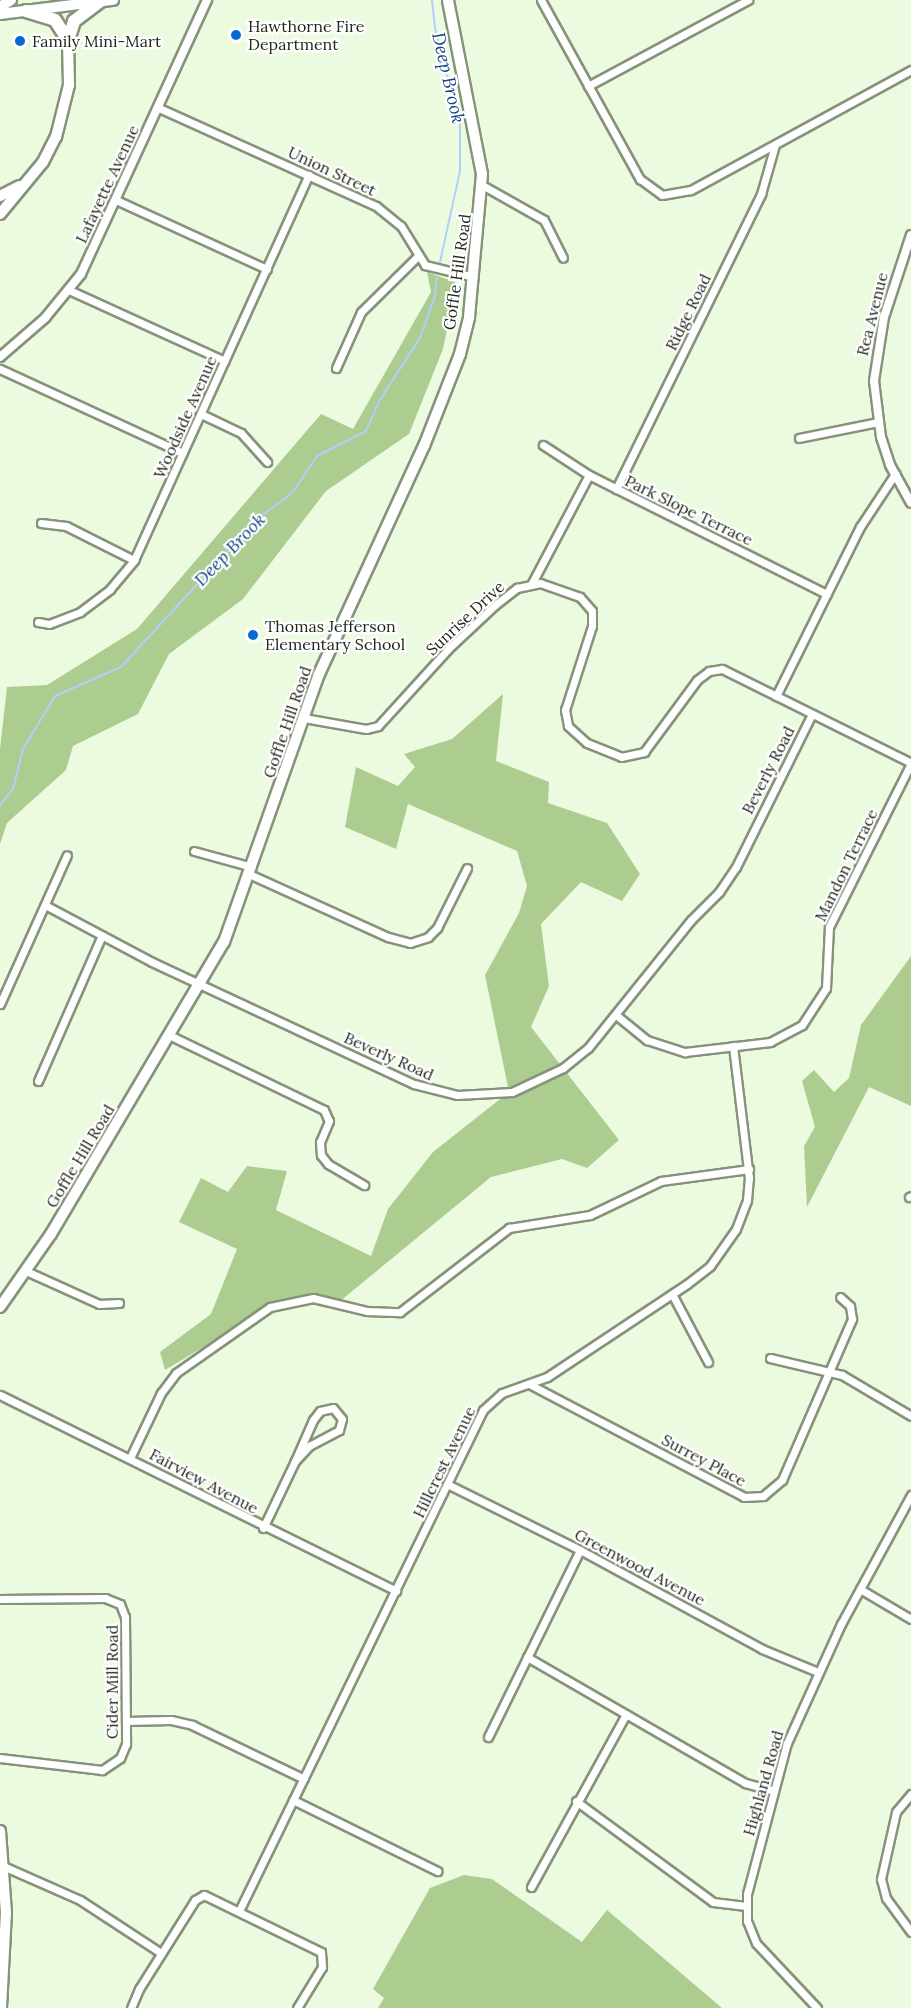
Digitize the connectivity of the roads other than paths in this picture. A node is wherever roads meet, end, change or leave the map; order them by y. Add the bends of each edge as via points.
1 (11, 0) edge
2 (47, 0) edge
3 (207, 0) edge
4 (448, 0) edge
5 (748, 0) edge
6 (107, 1) edge
7 (544, 1) edge
8 (62, 6) junction
9 (0, 7) edge
10 (26, 11) junction
11 (0, 14) edge
12 (68, 40) junction
13 (911, 70) edge
14 (588, 86) junction
15 (159, 108) junction
16 (775, 145) junction
17 (34, 174) junction
18 (309, 175) junction
19 (482, 185) junction
20 (0, 196) edge
21 (116, 200) junction
22 (0, 214) edge
23 (911, 235) edge
24 (417, 257) junction
25 (563, 258) dead end
26 (267, 268) junction
27 (474, 277) junction
28 (69, 290) junction
29 (0, 357) edge
30 (225, 361) junction
31 (336, 368) dead end
32 (0, 369) edge
33 (201, 414) junction
34 (878, 422) junction
35 (799, 438) dead end
36 (543, 445) dead end
37 (183, 453) junction
38 (267, 462) dead end
39 (895, 474) junction
40 (588, 475) junction
41 (616, 489) junction
42 (911, 503) edge
43 (41, 524) dead end
44 (134, 560) junction
45 (532, 583) junction
46 (827, 594) junction
47 (38, 622) dead end
48 (776, 696) junction
49 (812, 714) junction
50 (304, 718) junction
51 (911, 763) edge
52 (194, 851) dead end
53 (67, 855) dead end
54 (467, 868) dead end
55 (251, 871) junction
56 (45, 905) junction
57 (102, 935) junction
58 (199, 984) junction
59 (0, 1004) edge
60 (616, 1015) junction
61 (169, 1035) junction
62 (733, 1046) junction
63 (38, 1081) dead end
64 (748, 1169) junction
65 (364, 1185) dead end
66 (26, 1271) junction
67 (672, 1294) junction
68 (840, 1297) dead end
69 (119, 1303) dead end
70 (0, 1306) edge
71 (770, 1358) dead end
72 (708, 1362) dead end
73 (830, 1373) junction
74 (529, 1384) junction
75 (0, 1395) edge
76 (911, 1416) edge
77 (130, 1458) junction
78 (295, 1461) junction
79 (449, 1485) junction
80 (911, 1495) edge
81 (263, 1528) junction
82 (580, 1550) junction
83 (860, 1589) junction
84 (396, 1591) junction
85 (0, 1599) edge
86 (911, 1619) edge
87 (527, 1657) junction
88 (818, 1672) junction
89 (626, 1714) junction
90 (126, 1721) junction
91 (488, 1737) dead end
92 (0, 1758) edge
93 (303, 1779) junction
94 (772, 1790) junction
95 (911, 1794) edge
96 (293, 1800) junction
97 (576, 1802) junction
98 (0, 1831) edge
99 (3, 1866) junction
100 (437, 1871) dead end
101 (531, 1887) dead end
102 (746, 1906) junction
103 (239, 1911) junction
104 (911, 1932) edge
105 (2, 1942) edge
106 (161, 1953) junction
107 (1, 2008) edge
108 (131, 2008) edge
109 (297, 2008) edge
110 (817, 2008) edge

1 - 9 main road
2 - 8 main road
3 - 15 street, Lafayette Avenue
4 - 19 main road, Goffle Hill Road via 476,132
5 - 14 street
6 - 8 main road
6 - 12 highway via 74,21
7 - 14 street
8 - 10 main road
10 - 11 main road
10 - 12 highway via 55,20
12 - 17 main road via 65,112 53,144
13 - 16 street
14 - 16 street via 640,179 658,194 684,193
15 - 18 street, Union Street
15 - 21 street, Lafayette Avenue
16 - 41 street, Ridge Road via 761,194
17 - 20 main road
17 - 22 main road
18 - 24 street, Union Street via 391,215
18 - 26 street, Woodside Avenue
19 - 25 street via 536,213 548,225
19 - 27 main road, Goffle Hill Road
21 - 26 street
21 - 28 street, Lafayette Avenue via 81,274
23 - 34 street, Rea Avenue via 876,349
24 - 27 street via 432,268
24 - 31 street via 361,312
26 - 30 street, Woodside Avenue
27 - 50 main road, Goffle Hill Road via 466,330 439,411 319,674
28 - 29 street, Lafayette Avenue via 45,318
28 - 30 street
30 - 33 street, Woodside Avenue
32 - 37 street
33 - 37 street, Woodside Avenue
33 - 38 street via 241,433
34 - 35 street
34 - 39 street, Rea Avenue
36 - 40 street, Park Slope Terrace
37 - 44 street, Woodside Avenue
39 - 42 street, Rea Avenue
39 - 46 street via 860,527
40 - 41 street, Park Slope Terrace
40 - 45 street
41 - 46 street, Park Slope Terrace
43 - 44 street via 66,526
44 - 47 street, Woodside Avenue via 110,589 80,612 49,624
45 - 48 street via 557,587 580,597 592,611 592,626 565,710 568,726 587,743 621,758 644,752 697,680 715,669 727,670
45 - 50 street, Sunrise Drive via 517,588 448,649 378,726 366,729
46 - 48 street
48 - 49 street
49 - 51 street
49 - 60 street, Beverly Road via 728,880
50 - 55 main road, Goffle Hill Road
51 - 62 street, Mandon Terrace via 829,927 825,951 828,981 820,1004 789,1034 771,1041
52 - 55 street
53 - 56 street
54 - 55 street via 437,928 428,937 410,943 388,937
55 - 58 main road, Goffle Hill Road via 224,942
56 - 57 street, Beverly Road
56 - 59 street
57 - 58 street, Beverly Road
57 - 63 street
58 - 60 street, Beverly Road via 414,1084 457,1095 498,1094 536,1083 576,1058
58 - 61 main road, Goffle Hill Road
60 - 62 street, Mandon Terrace via 647,1040 676,1051
61 - 65 street via 324,1110 328,1121 320,1142 321,1155 328,1164
61 - 66 main road, Goffle Hill Road
62 - 64 street, Hillcrest Avenue
64 - 67 street, Hillcrest Avenue via 747,1200 736,1229 703,1273
64 - 77 street via 671,1179 590,1215 509,1228 400,1312 367,1311 313,1298 270,1307 176,1372 161,1393
66 - 69 street via 99,1304
66 - 70 main road, Goffle Hill Road
67 - 72 street
67 - 74 street, Hillcrest Avenue via 547,1377
68 - 73 street, Surrey Place via 849,1306 852,1318
71 - 73 street
73 - 74 street, Surrey Place via 782,1480 770,1492 755,1498 744,1497
73 - 76 street via 866,1387
74 - 79 street, Hillcrest Avenue via 502,1393 483,1410
75 - 77 street, Fairview Avenue
77 - 81 street, Fairview Avenue
78 - 78 street via 309,1446 339,1430 342,1419 333,1408 320,1411 313,1420
78 - 81 street
79 - 82 street, Greenwood Avenue
79 - 84 street, Hillcrest Avenue
80 - 83 street, Highland Road
81 - 84 street, Fairview Avenue
82 - 87 street
82 - 88 street, Greenwood Avenue via 762,1649
83 - 86 street
83 - 88 street, Highland Road
84 - 93 street, Hillcrest Avenue
85 - 90 street, Cider Mill Road via 105,1598 120,1604 125,1617
87 - 89 street
87 - 91 street
88 - 94 street, Highland Road via 787,1743
89 - 94 street via 745,1783
89 - 97 street
90 - 92 street, Cider Mill Road via 124,1751 114,1764 102,1770
90 - 93 street via 171,1720 192,1725
93 - 96 street, Hillcrest Avenue
94 - 102 street, Highland Road
95 - 104 street via 897,1812 881,1879 886,1899
96 - 100 street
96 - 103 street, Hillcrest Avenue
97 - 101 street
97 - 102 street via 713,1902
98 - 99 main road
99 - 105 main road
99 - 106 street via 80,1900
102 - 110 street, Highland Road via 756,1943
103 - 106 street via 208,1895 199,1897
103 - 109 street via 321,1952 322,1967
105 - 107 main road
106 - 108 street

